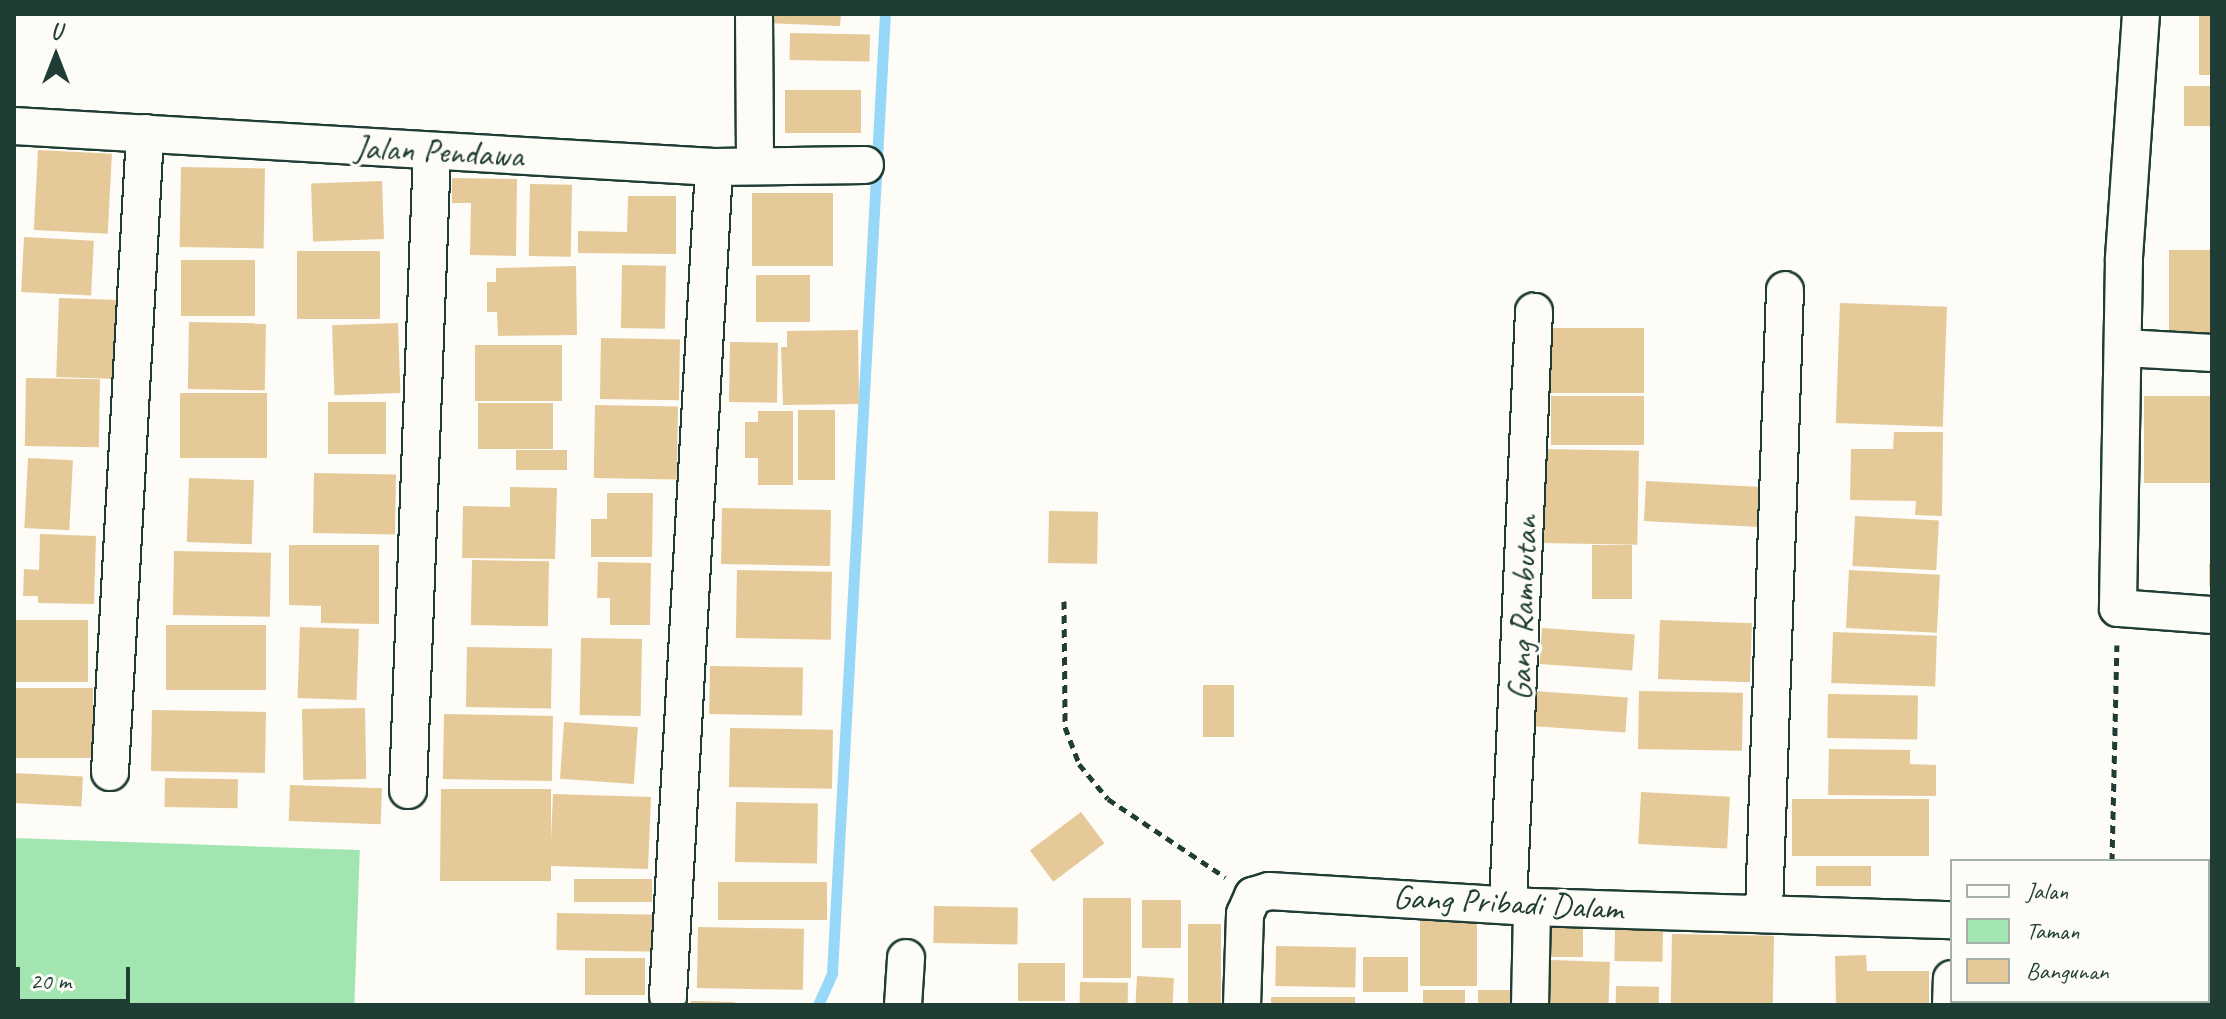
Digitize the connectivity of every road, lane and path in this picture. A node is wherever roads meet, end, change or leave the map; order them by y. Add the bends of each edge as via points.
1 (754, 14) edge
2 (2141, 14) edge
3 (14, 126) edge
4 (145, 133) junction
5 (432, 151) junction
6 (755, 164) junction
7 (865, 165) dead end
8 (714, 167) junction
9 (1785, 290) dead end
10 (1534, 312) dead end
11 (2125, 348) junction
12 (2212, 353) edge
13 (1064, 601) dead end
14 (2118, 608) junction
15 (2212, 615) edge
16 (110, 772) dead end
17 (408, 790) dead end
18 (2112, 859) edge
19 (1253, 896) junction
20 (1520, 905) junction
21 (1764, 910) junction
22 (1950, 920) edge
23 (906, 958) dead end
24 (668, 996) dead end
25 (903, 1005) edge
26 (1242, 1005) edge
27 (1530, 1005) edge

1 - 6 street
2 - 11 street via 2124,260
3 - 4 street, Jalan Pendawa
4 - 5 street, Jalan Pendawa
4 - 16 street
5 - 8 street, Jalan Pendawa
5 - 17 street
6 - 7 street, Jalan Pendawa
6 - 8 street, Jalan Pendawa
8 - 24 street
9 - 21 street
10 - 20 street, Gang Rambutan
11 - 12 street
11 - 14 street
13 - 19 path via 1065,727 1079,764 1108,799
14 - 15 street
14 - 18 path
19 - 20 street, Gang Pribadi Dalam via 1269,891
19 - 26 street via 1245,914
20 - 21 street, Gang Pribadi Dalam
20 - 27 street, Gang Rambutan
21 - 22 street, Gang Pribadi Dalam
23 - 25 street

